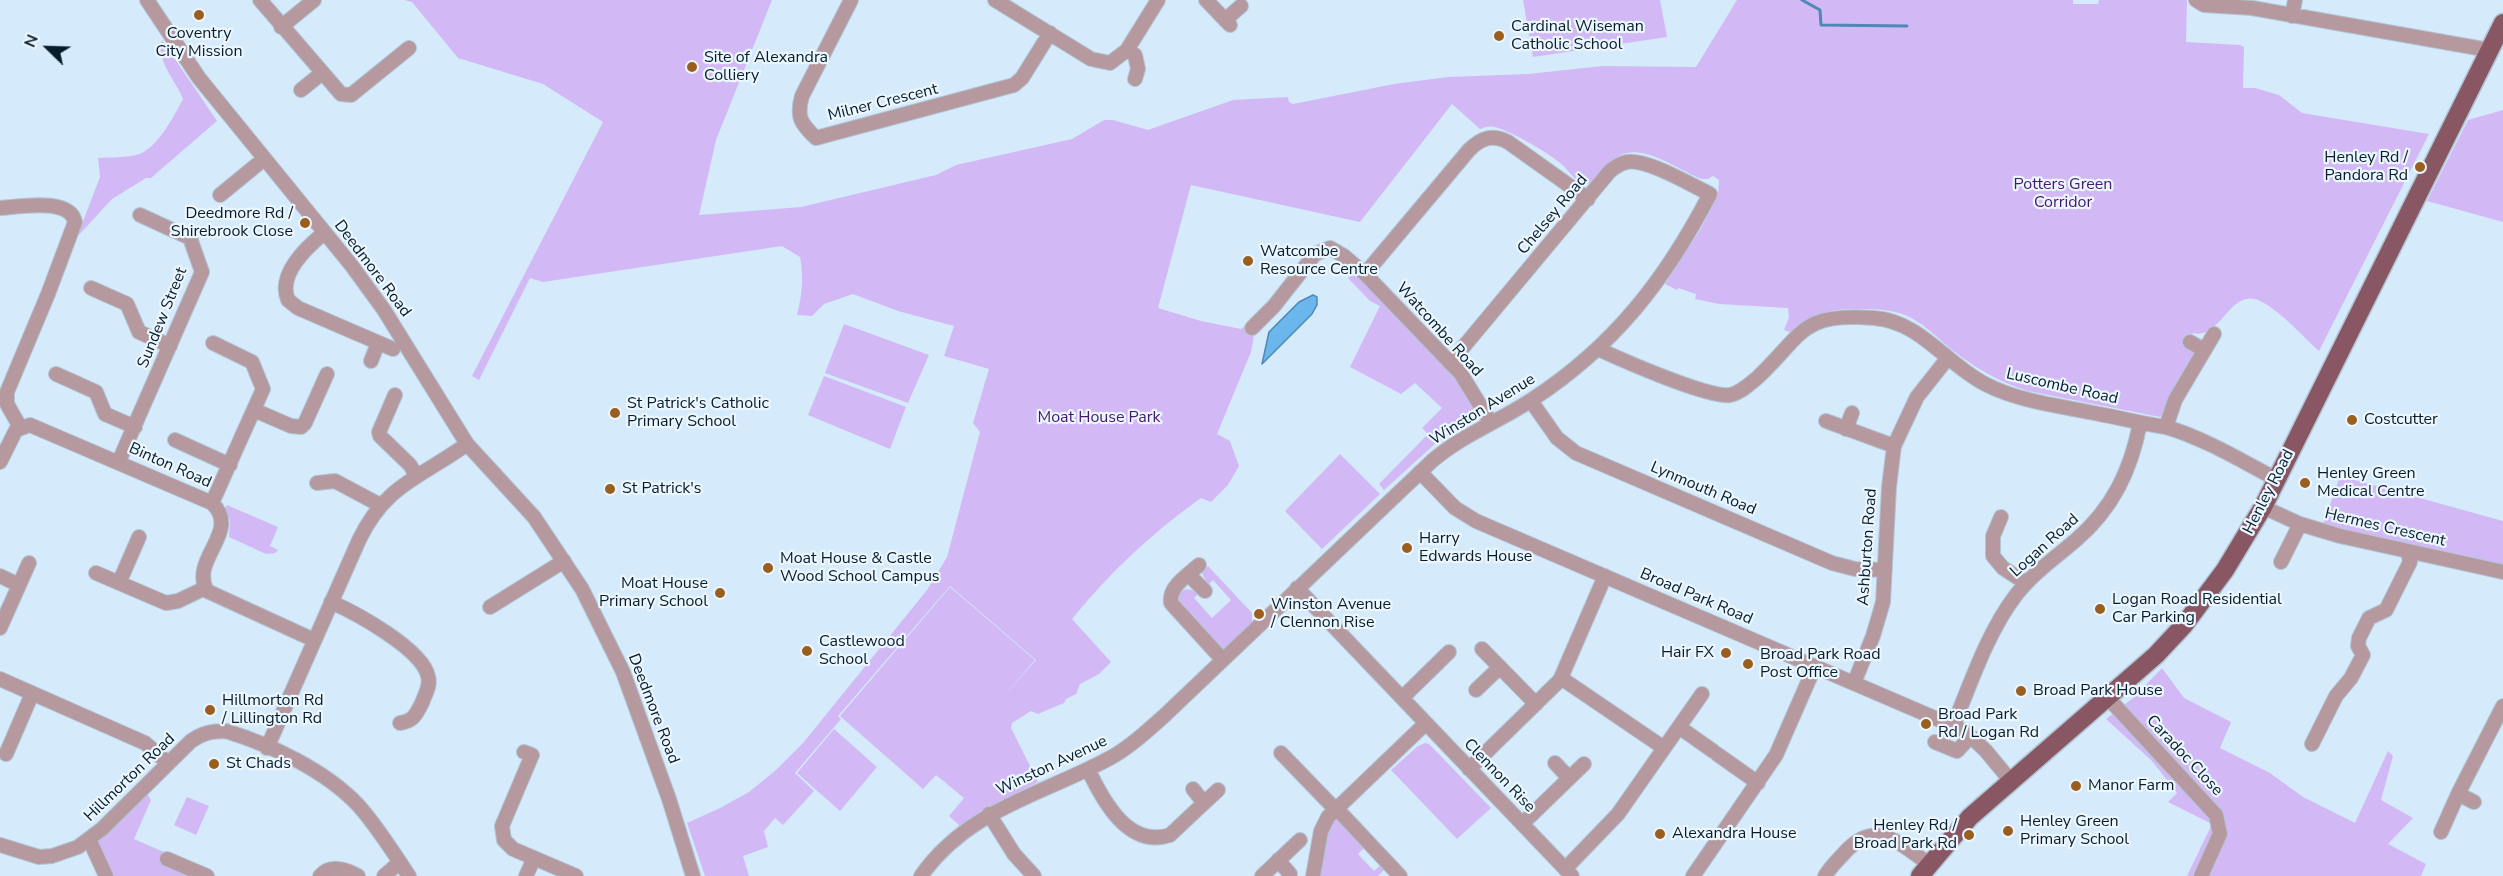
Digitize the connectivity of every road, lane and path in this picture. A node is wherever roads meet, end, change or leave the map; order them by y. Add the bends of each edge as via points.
1 (147, 0) edge
2 (260, 0) edge
3 (314, 0) edge
4 (852, 0) edge
5 (995, 0) edge
6 (1158, 0) edge
7 (1206, 0) edge
8 (2196, 0) edge
9 (2295, 0) edge
10 (1241, 6) dead end
11 (2292, 16) junction
12 (2503, 23) edge
13 (281, 27) junction
14 (1050, 33) junction
15 (409, 48) dead end
16 (1127, 50) junction
17 (2489, 50) junction
18 (322, 73) junction
19 (1135, 80) dead end
20 (301, 90) dead end
21 (264, 159) junction
22 (1710, 194) joint
23 (220, 195) dead end
24 (1588, 198) junction
25 (0, 208) edge
26 (140, 215) dead end
27 (324, 233) junction
28 (1365, 274) junction
29 (91, 288) dead end
30 (1252, 328) dead end
31 (2214, 334) dead end
32 (2190, 342) dead end
33 (213, 343) dead end
34 (378, 343) junction
35 (170, 346) junction
36 (393, 349) dead end
37 (1598, 349) junction
38 (2204, 350) junction
39 (1947, 359) junction
40 (371, 361) dead end
41 (1450, 363) junction
42 (56, 374) dead end
43 (327, 374) dead end
44 (395, 395) dead end
45 (1531, 401) junction
46 (254, 410) junction
47 (1852, 413) dead end
48 (1826, 421) dead end
49 (1491, 423) junction
50 (2140, 423) junction
51 (20, 427) junction
52 (135, 427) junction
53 (2166, 427) junction
54 (1846, 429) junction
55 (175, 440) dead end
56 (467, 444) junction
57 (1894, 446) junction
58 (119, 461) junction
59 (0, 462) edge
60 (230, 465) junction
61 (1420, 472) junction
62 (416, 475) junction
63 (2276, 479) junction
64 (317, 483) dead end
65 (212, 502) junction
66 (380, 505) junction
67 (2263, 507) junction
68 (2001, 517) dead end
69 (2300, 524) junction
70 (139, 537) dead end
71 (2408, 552) junction
72 (564, 561) junction
73 (2281, 562) dead end
74 (29, 563) dead end
75 (1885, 570) junction
76 (2503, 572) edge
77 (96, 573) dead end
78 (0, 576) edge
79 (1605, 576) junction
80 (119, 583) junction
81 (2026, 583) junction
82 (20, 585) junction
83 (205, 588) junction
84 (1297, 588) junction
85 (1205, 591) dead end
86 (331, 602) junction
87 (490, 607) dead end
88 (0, 628) edge
89 (314, 640) junction
90 (1482, 650) dead end
91 (1449, 652) dead end
92 (1222, 659) junction
93 (1815, 666) junction
94 (1500, 667) junction
95 (1561, 678) junction
96 (0, 679) edge
97 (1854, 683) junction
98 (1476, 690) dead end
99 (32, 694) junction
100 (1702, 694) dead end
101 (1402, 698) junction
102 (2108, 698) junction
103 (1536, 704) junction
104 (2503, 706) edge
105 (400, 723) dead end
106 (1425, 724) junction
107 (1953, 726) junction
108 (1679, 727) junction
109 (1971, 736) junction
110 (1935, 742) dead end
111 (2312, 744) dead end
112 (267, 748) junction
113 (1664, 748) junction
114 (524, 752) dead end
115 (1281, 753) dead end
116 (6, 754) dead end
117 (168, 763) junction
118 (1555, 764) dead end
119 (1584, 764) dead end
120 (1088, 769) junction
121 (1469, 769) junction
122 (1569, 778) junction
123 (2010, 780) junction
124 (1758, 783) junction
125 (1193, 789) dead end
126 (1218, 790) dead end
127 (2458, 794) junction
128 (2474, 802) dead end
129 (1204, 803) junction
130 (1336, 809) junction
131 (989, 814) junction
132 (1522, 824) junction
133 (2441, 832) dead end
134 (89, 839) junction
135 (1300, 840) dead end
136 (0, 845) edge
137 (534, 858) junction
138 (168, 859) dead end
139 (1278, 860) junction
140 (400, 862) junction
141 (1924, 870) edge
142 (1569, 872) edge
143 (1290, 874) dead end
144 (106, 876) edge
145 (207, 876) edge
146 (320, 876) edge
147 (358, 876) edge
148 (384, 876) edge
149 (409, 876) edge
150 (526, 876) edge
151 (576, 876) edge
152 (693, 876) edge
153 (921, 876) edge
154 (1034, 876) edge
155 (1262, 876) edge
156 (1313, 876) edge
157 (1400, 876) edge
158 (1692, 876) edge
159 (1825, 876) edge
160 (2201, 876) edge

1 - 21 street, Deedmore Road via 199,78
2 - 13 street
3 - 13 street
4 - 14 street, Milner Crescent via 801,96 799,119 816,138 1014,85
5 - 14 street
6 - 16 street
7 - 10 street via 1227,22
8 - 11 street via 2204,5
9 - 11 street
11 - 17 street
12 - 17 main road, Henley Road
13 - 18 street
14 - 16 street via 1102,63 1110,63
15 - 18 street via 351,95 341,94
16 - 19 street via 1135,55
17 - 63 main road, Henley Road
18 - 20 street
21 - 23 street
21 - 27 street, Deedmore Road
22 - 24 street, Chelsey Road via 1634,161 1610,171
22 - 37 street, Winston Avenue via 1656,285
24 - 28 street via 1508,142 1486,138 1469,150
24 - 41 street, Chelsey Road
25 - 51 street via 53,205 69,211 75,222 7,392 7,404
26 - 35 street, Sundew Street via 189,238 201,268
27 - 34 street via 297,259 286,285 288,300
27 - 56 street, Deedmore Road via 384,310
28 - 30 street, Watcombe Road via 1338,251 1323,249
28 - 41 street, Watcombe Road
29 - 35 street via 127,304 139,332
31 - 38 street
32 - 38 street
33 - 46 street via 252,362 263,389
34 - 36 street
34 - 40 street
35 - 52 street, Sundew Street
37 - 39 street, Luscombe Road via 1723,395 1732,395 1750,385 1805,328 1834,317 1898,322
37 - 45 street, Winston Avenue
38 - 53 street via 2175,400
39 - 50 street, Luscombe Road via 1985,384 2013,396
39 - 57 street, Ashburton Road via 1917,397
41 - 49 street, Watcombe Road via 1468,384
42 - 52 street via 96,392 105,414
43 - 46 street via 301,427
44 - 62 street via 380,436
45 - 49 street, Winston Avenue
45 - 75 street, Lynmouth Road via 1557,438 1576,453 1832,563
46 - 60 street
47 - 54 street
48 - 54 street
49 - 61 street, Winston Avenue via 1448,448
50 - 53 street, Luscombe Road
50 - 81 street, Logan Road via 2125,476 2104,511
51 - 58 street, Binton Road via 36,426
51 - 59 street
52 - 58 street, Sundew Street
53 - 63 street, Luscombe Road via 2204,440
54 - 57 street
55 - 60 street
56 - 62 street
56 - 72 street, Deedmore Road via 534,518
57 - 75 street, Ashburton Road
58 - 65 street, Binton Road
60 - 65 street
61 - 79 street, Broad Park Road via 1464,514
61 - 84 street, Winston Avenue
62 - 66 street
63 - 67 main road, Henley Road
64 - 66 street via 335,481
65 - 83 street, Binton Road via 219,509 222,527 203,570
66 - 86 street via 364,530
67 - 69 street, Hermes Crescent
67 - 102 main road, Henley Road via 2225,570 2184,625
68 - 81 street via 1993,536 1993,556
69 - 71 street, Hermes Crescent
69 - 73 street
70 - 80 street
71 - 76 street, Hermes Crescent
71 - 111 street via 2410,562 2386,610 2369,618 2359,638 2363,656 2336,696
72 - 87 street
72 - 152 street, Deedmore Road via 623,672
74 - 82 street
75 - 97 street, Ashburton Road via 1881,613
77 - 80 street
78 - 82 street
79 - 93 street, Broad Park Road
79 - 95 street
80 - 83 street via 165,603
81 - 107 street, Logan Road via 2001,618
82 - 88 street
83 - 89 street
84 - 92 street, Winston Avenue
84 - 101 street, Clennon Rise
85 - 92 street via 1194,570 1172,591 1171,603
86 - 89 street
86 - 105 street via 393,637 428,673 429,685 416,715 409,722
89 - 112 street
90 - 94 street
91 - 101 street
92 - 120 street, Winston Avenue via 1130,745
93 - 97 street, Broad Park Road
93 - 124 street via 1785,737
94 - 98 street
94 - 103 street
95 - 103 street
95 - 113 street
96 - 99 street
97 - 107 street, Broad Park Road
99 - 116 street
99 - 117 street via 145,743
100 - 108 street
101 - 106 street, Clennon Rise
102 - 123 main road, Henley Road
102 - 160 street, Caradoc Close via 2216,815 2220,834
103 - 121 street
104 - 127 street
106 - 121 street, Clennon Rise
106 - 130 street
107 - 109 street, Broad Park Road
108 - 113 street
108 - 124 street
109 - 110 street via 1957,751
109 - 123 street, Broad Park Road
112 - 117 street, Hillmorton Road via 236,734 213,731 191,741
112 - 140 street, Hillmorton Road via 333,781 360,807
113 - 142 street via 1610,825
114 - 137 street via 532,755 502,833 509,846
115 - 130 street
117 - 134 street, Hillmorton Road
118 - 122 street
119 - 122 street
120 - 129 street via 1113,814 1147,836 1170,835
120 - 131 street, Winston Avenue
121 - 132 street, Clennon Rise
122 - 132 street
123 - 141 main road, Henley Road via 1970,817
124 - 158 street
125 - 129 street
126 - 129 street
127 - 128 street
127 - 133 street
130 - 156 street via 1323,824
130 - 157 street
131 - 153 street, Winston Avenue via 945,848
131 - 154 street via 1014,854
132 - 142 street, Clennon Rise
134 - 136 street, Hillmorton Road via 66,853 39,857
134 - 144 street
135 - 139 street
137 - 150 street
137 - 151 street
138 - 145 street
139 - 143 street
139 - 155 street
140 - 148 street
140 - 149 street, Hillmorton Road
141 - 159 street via 1897,842 1867,835 1852,845
146 - 147 street via 335,868

